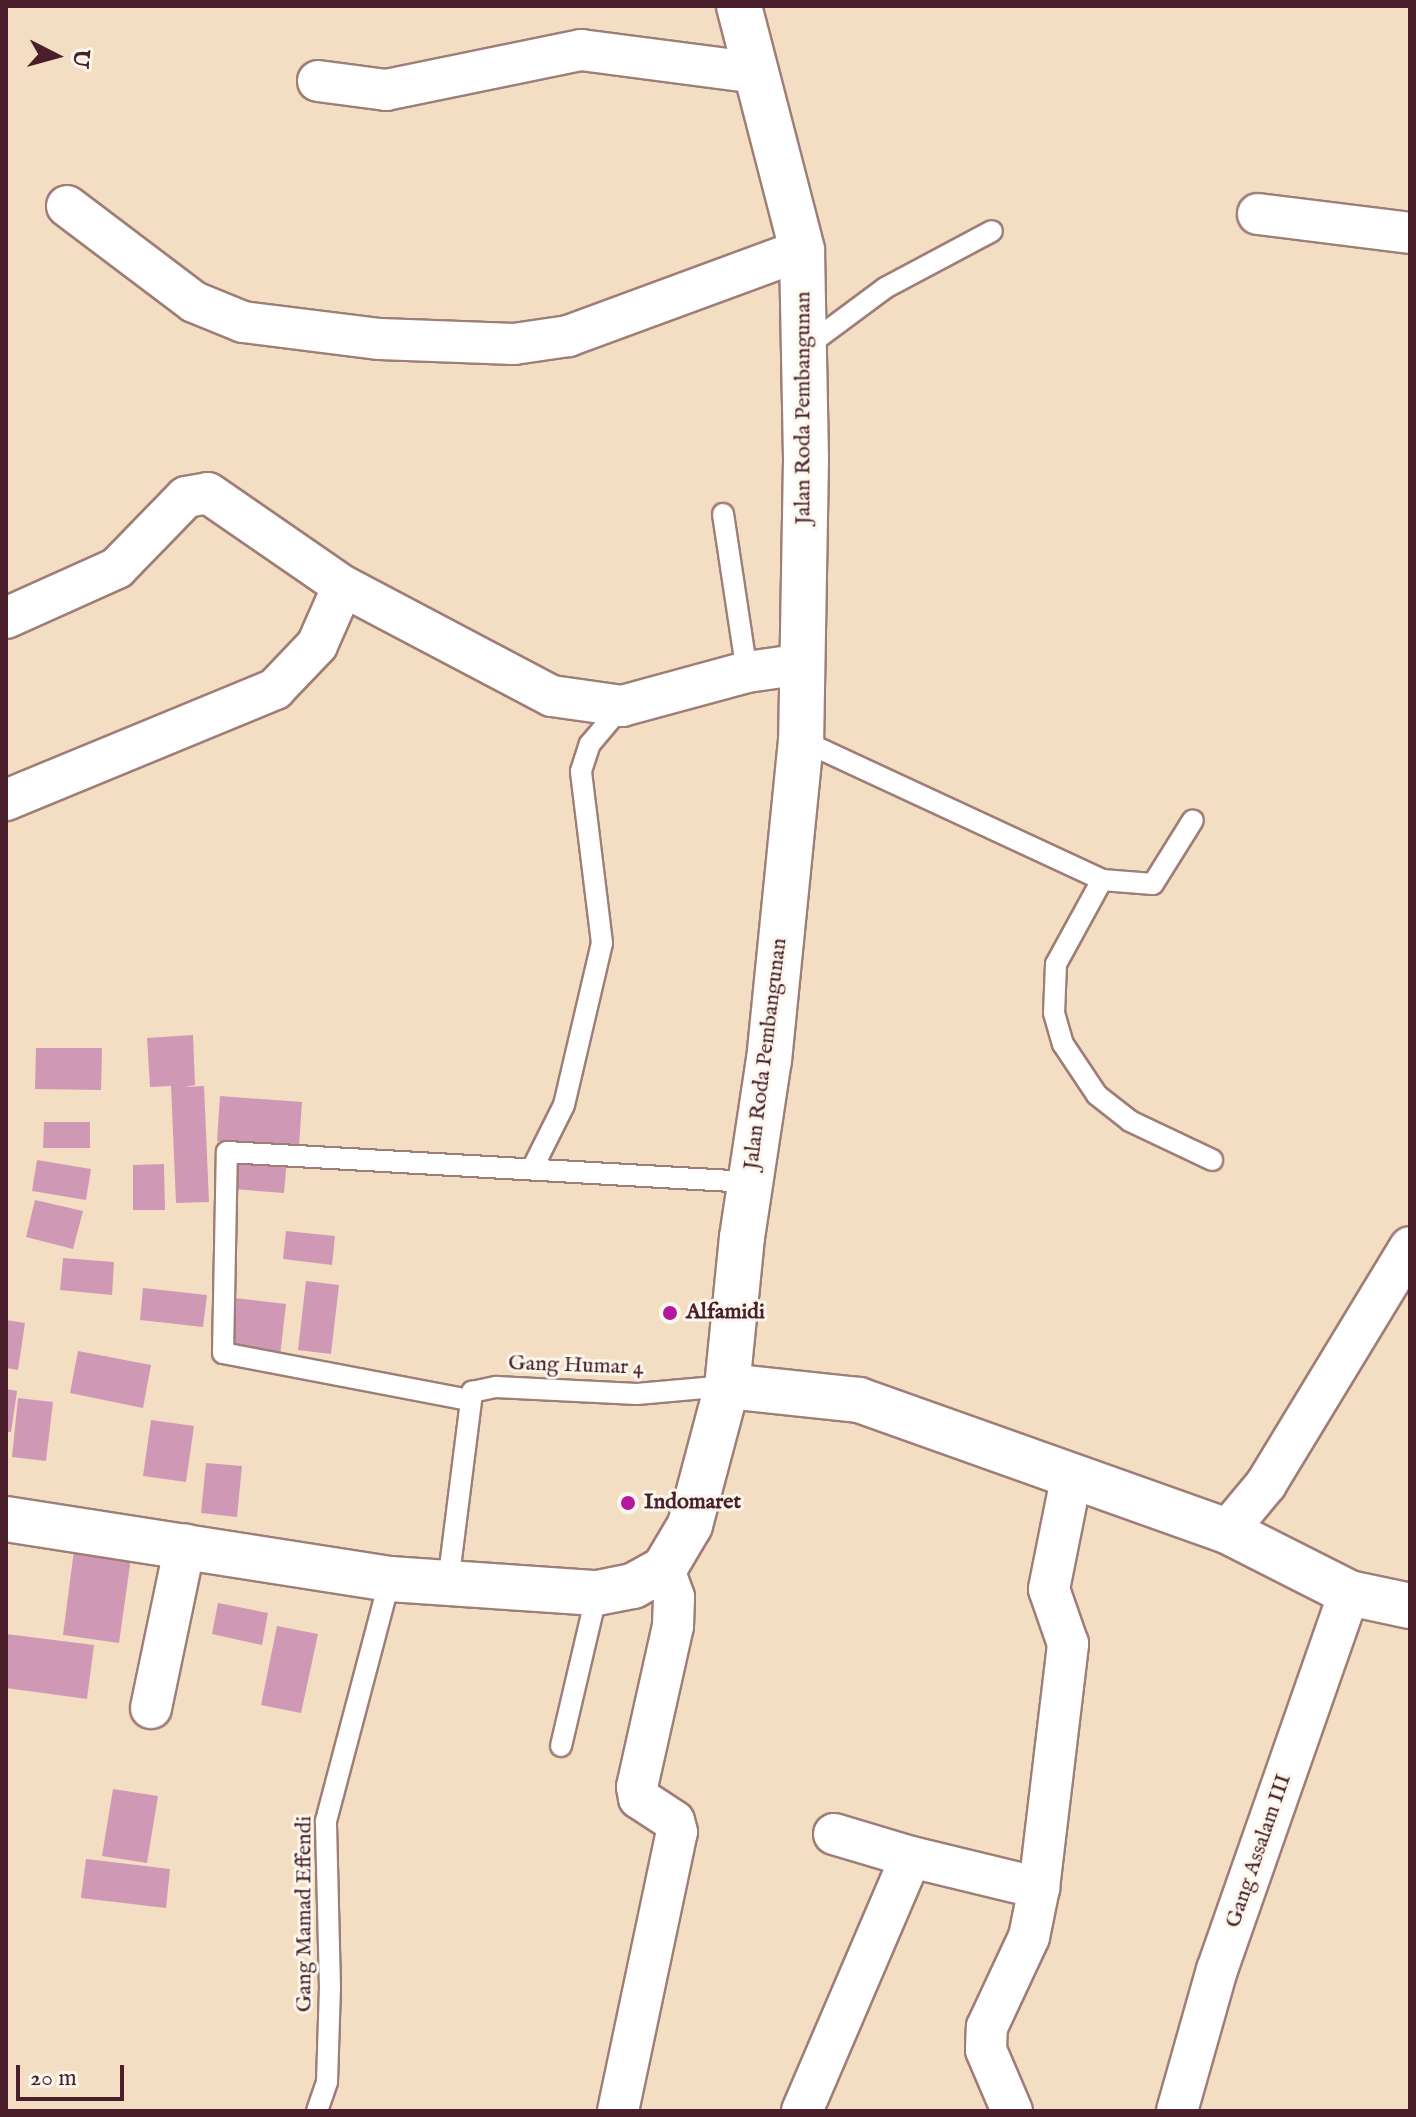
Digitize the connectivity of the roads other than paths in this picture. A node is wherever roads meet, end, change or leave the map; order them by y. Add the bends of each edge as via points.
1 (739, 6) edge
2 (757, 73) junction
3 (318, 81) dead end
4 (67, 206) dead end
5 (1258, 214) dead end
6 (992, 231) dead end
7 (1410, 233) edge
8 (802, 250) junction
9 (807, 346) junction
10 (723, 514) dead end
11 (343, 586) junction
12 (6, 618) edge
13 (803, 664) junction
14 (747, 672) junction
15 (622, 706) junction
16 (801, 740) junction
17 (6, 800) edge
18 (1193, 820) dead end
19 (1102, 880) junction
20 (1212, 1160) dead end
21 (533, 1167) junction
22 (749, 1182) junction
23 (1410, 1247) edge
24 (727, 1386) junction
25 (469, 1400) junction
26 (1072, 1474) junction
27 (6, 1519) edge
28 (1227, 1531) junction
29 (185, 1545) junction
30 (664, 1569) junction
31 (390, 1579) junction
32 (448, 1583) junction
33 (597, 1593) junction
34 (1349, 1593) junction
35 (1410, 1606) edge
36 (151, 1708) dead end
37 (561, 1746) dead end
38 (834, 1834) dead end
39 (911, 1857) junction
40 (1039, 1888) junction
41 (317, 2111) edge
42 (618, 2111) edge
43 (802, 2111) edge
44 (1012, 2111) edge
45 (1177, 2111) edge

1 - 2 street, Jalan Roda Pembangunan
2 - 3 street via 581,50 386,90
2 - 8 street, Jalan Roda Pembangunan
4 - 8 street via 194,302 243,322 380,339 514,344 568,336
5 - 7 street
6 - 9 lane via 885,288
8 - 9 street, Jalan Roda Pembangunan
9 - 13 street, Jalan Roda Pembangunan
10 - 14 lane
11 - 12 street via 208,493 186,497 117,568
11 - 15 street via 552,696
11 - 17 street via 317,645 275,689
13 - 14 street
13 - 16 street, Jalan Roda Pembangunan
14 - 15 street
15 - 21 lane via 590,744 581,771 602,943 564,1105
16 - 19 lane
16 - 22 street, Jalan Roda Pembangunan via 769,1059
18 - 19 lane via 1153,884
19 - 20 lane via 1056,964 1054,1013 1063,1044 1097,1095 1130,1121
21 - 22 lane
21 - 25 lane via 227,1152 223,1353
22 - 24 street, Jalan Roda Pembangunan
23 - 28 street via 1266,1484
24 - 25 lane, Gang Humar 4 via 624,1394 496,1387 472,1392
24 - 26 street via 859,1400
24 - 30 street, Jalan Roda Pembangunan via 690,1525
25 - 32 lane
26 - 28 street
26 - 40 street via 1049,1589 1068,1644
27 - 29 street
28 - 34 street
29 - 31 street
29 - 36 street
30 - 33 street via 633,1586
30 - 42 street via 674,1597 673,1626 637,1787 639,1798 666,1814 677,1832
31 - 32 street
31 - 41 lane, Gang Mamad Effendi via 326,1821 330,1988 327,2082
32 - 33 street
33 - 37 lane
34 - 35 street
34 - 45 street, Gang Assalam III via 1217,1970
38 - 39 street
39 - 40 street
39 - 43 street
40 - 44 street via 1029,1937 987,2027 986,2050

